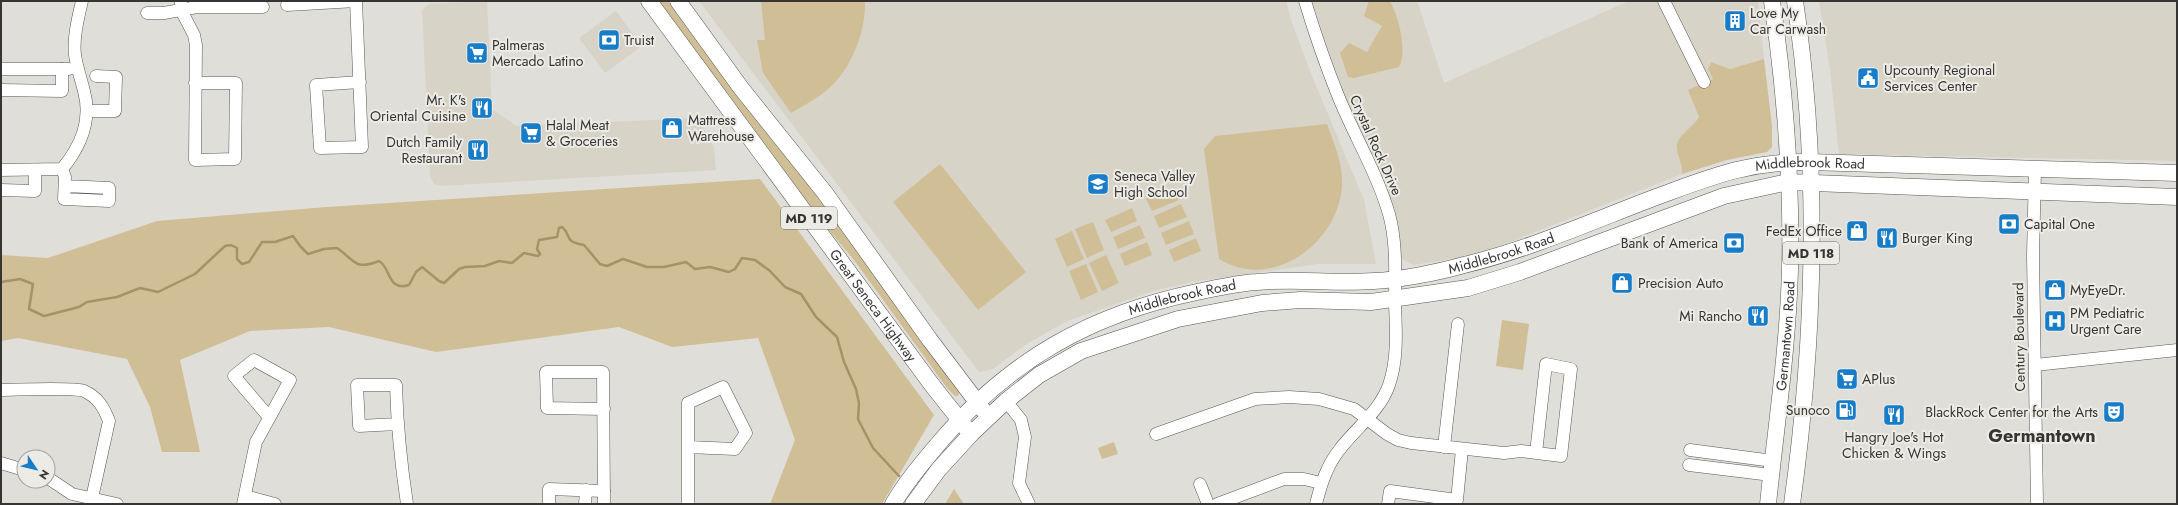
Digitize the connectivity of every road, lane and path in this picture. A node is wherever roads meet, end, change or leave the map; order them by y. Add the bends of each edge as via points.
1 (82, 1) edge
2 (356, 1) edge
3 (649, 1) edge
4 (678, 1) edge
5 (1305, 1) edge
6 (1664, 1) edge
7 (1772, 1) edge
8 (1795, 1) edge
9 (181, 5) edge
10 (287, 5) dead end
11 (263, 7) dead end
12 (147, 13) dead end
13 (1, 69) edge
14 (62, 69) junction
15 (78, 70) junction
16 (96, 76) dead end
17 (360, 82) junction
18 (1704, 82) dead end
19 (195, 83) junction
20 (1, 90) edge
21 (88, 111) junction
22 (1788, 162) junction
23 (1809, 162) junction
24 (62, 169) junction
25 (2035, 169) junction
26 (1, 170) edge
27 (35, 170) junction
28 (2177, 173) edge
29 (1788, 182) junction
30 (1809, 183) junction
31 (1692, 184) junction
32 (65, 186) dead end
33 (1, 190) edge
34 (2035, 192) junction
35 (2177, 197) edge
36 (1639, 228) junction
37 (1395, 278) junction
38 (1395, 299) junction
39 (1458, 324) dead end
40 (2177, 350) edge
41 (2035, 365) junction
42 (1, 390) edge
43 (1006, 401) junction
44 (976, 402) junction
45 (604, 409) junction
46 (989, 417) junction
47 (268, 418) junction
48 (1368, 419) junction
49 (959, 420) junction
50 (397, 424) junction
51 (972, 433) junction
52 (1156, 434) dead end
53 (688, 447) junction
54 (1444, 447) junction
55 (1462, 448) junction
56 (1690, 450) dead end
57 (1536, 453) junction
58 (1, 462) edge
59 (1689, 465) dead end
60 (16, 467) edge
61 (1772, 468) junction
62 (56, 483) edge
63 (1321, 483) junction
64 (1200, 484) dead end
65 (586, 490) junction
66 (604, 491) junction
67 (92, 498) junction
68 (244, 500) edge
69 (117, 504) edge
70 (275, 504) edge
71 (407, 504) edge
72 (548, 504) edge
73 (585, 504) edge
74 (604, 504) edge
75 (688, 504) edge
76 (892, 504) edge
77 (913, 504) edge
78 (1029, 504) edge
79 (1208, 504) edge
80 (1217, 504) edge
81 (1316, 504) edge
82 (1388, 504) edge
83 (1768, 504) edge
84 (1792, 504) edge
85 (2037, 504) edge

1 - 15 street via 75,48
2 - 10 street
2 - 17 street
3 - 49 main road, Great Seneca Highway / MD 119
4 - 44 main road, Great Seneca Highway / MD 119 via 741,88 824,193
5 - 37 street, Crystal Rock Drive via 1339,99 1370,162 1389,215 1395,255
6 - 18 street
7 - 22 main road, Germantown Road / MD 118 via 1784,91
8 - 23 main road, Germantown Road / MD 118 via 1808,121
9 - 11 street via 197,8
9 - 12 street via 164,13
9 - 19 street via 196,45
13 - 14 street
14 - 15 street
14 - 20 street via 62,91
15 - 21 street
16 - 21 street via 116,77 115,111
17 - 17 street via 362,147 320,148 316,85
19 - 19 street via 195,160 235,159 236,83
21 - 24 street via 86,128 79,145
22 - 23 main road, Middlebrook Road
22 - 29 main road, Germantown Road / MD 118
22 - 31 main road, Middlebrook Road via 1754,165 1717,174
23 - 25 main road, Middlebrook Road
23 - 30 main road, Germantown Road / MD 118
24 - 27 street
24 - 32 street
25 - 28 main road, Middlebrook Road
25 - 34 street, Century Boulevard
26 - 27 street
27 - 33 street via 35,191
29 - 30 main road, Middlebrook Road
29 - 36 main road, Middlebrook Road via 1724,196
29 - 61 main road, Germantown Road / MD 118 via 1788,316
30 - 34 main road, Middlebrook Road
30 - 84 main road, Germantown Road / MD 118 via 1811,265 1808,338 1800,449
31 - 36 main road via 1671,201 1643,216 1639,220
31 - 37 main road, Middlebrook Road via 1513,251 1463,266
34 - 35 main road, Middlebrook Road
34 - 41 street, Century Boulevard
36 - 38 main road, Middlebrook Road via 1520,272 1468,288
37 - 38 street, Crystal Rock Drive
37 - 44 main road, Middlebrook Road via 1375,281 1257,282 1172,297 1120,313 1060,340 1018,367
38 - 43 main road, Middlebrook Road via 1371,302 1262,302 1178,319 1081,351 1039,375
38 - 48 street, Crystal Rock Drive via 1396,333 1389,386
39 - 54 street
40 - 41 street
41 - 85 street, Century Boulevard
42 - 67 street via 83,390 96,398 109,421
43 - 46 main road, Middlebrook Road
43 - 78 street via 1020,420 1025,437 1019,482
44 - 46 main road, Great Seneca Highway / MD 119
44 - 49 main road, Middlebrook Road
45 - 45 street via 603,372 546,372 547,408
45 - 66 street
46 - 51 main road, Middlebrook Road
47 - 47 street via 290,380 254,360 234,376
47 - 68 street via 256,442
48 - 52 street via 1354,409 1319,399 1255,399
48 - 54 street via 1398,440
48 - 63 street, Crystal Rock Drive via 1340,449
49 - 51 main road, Great Seneca Highway / MD 119
49 - 76 main road, Middlebrook Road via 924,460
50 - 50 street via 396,385 357,385 359,426
50 - 71 street
51 - 77 main road, Middlebrook Road via 938,469
53 - 53 street via 688,404 723,387 746,433 735,449
53 - 75 street
54 - 55 street
55 - 57 street via 1504,453
55 - 82 street via 1457,500 1390,491
56 - 61 street
57 - 57 street via 1561,456 1570,369 1546,364
58 - 60 street
59 - 61 street
61 - 83 main road, Germantown Road / MD 118
62 - 67 street via 72,494
63 - 80 street via 1304,479 1284,479
63 - 81 street, Crystal Rock Drive
64 - 79 street
65 - 66 street
65 - 72 street via 549,489
65 - 73 street
66 - 74 street
67 - 69 street
68 - 70 street

